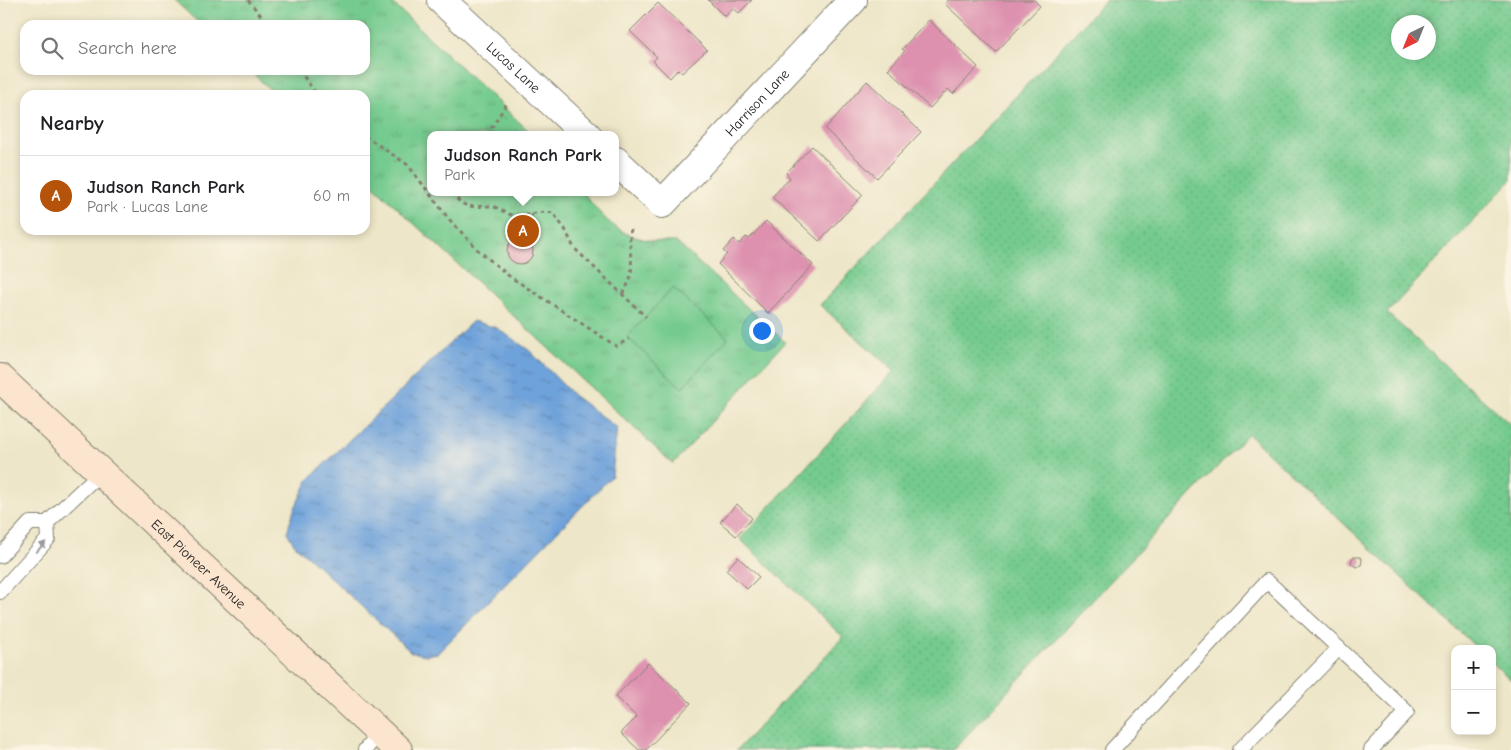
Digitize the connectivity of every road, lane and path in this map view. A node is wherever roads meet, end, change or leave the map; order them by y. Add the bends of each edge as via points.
1 (248, 0) edge
2 (441, 0) edge
3 (853, 0) edge
4 (265, 20) edge
5 (303, 75) edge
6 (314, 90) edge
7 (507, 103) dead end
8 (490, 131) edge
9 (583, 131) edge
10 (370, 139) edge
11 (619, 165) edge
12 (427, 190) edge
13 (431, 196) edge
14 (455, 196) edge
15 (532, 214) junction
16 (631, 229) dead end
17 (524, 239) dead end
18 (622, 294) junction
19 (646, 317) dead end
20 (629, 339) dead end
21 (0, 378) edge
22 (101, 472) junction
23 (47, 523) junction
24 (10, 545) junction
25 (0, 556) edge
26 (28, 562) junction
27 (0, 592) edge
28 (1339, 648) junction
29 (380, 744) edge
30 (1112, 750) edge
31 (1240, 750) edge
32 (1371, 750) edge

1 - 4 path
2 - 9 street, Lucas Lane
3 - 11 street, Harrison Lane via 662,204
5 - 6 path
7 - 8 path
10 - 12 path via 408,165
13 - 20 path via 478,250 509,276 616,346
14 - 15 path via 462,205 470,208 490,206 507,214
15 - 17 path
15 - 18 path via 548,212 558,217 574,248
16 - 18 path via 632,274
18 - 19 path
21 - 22 street, East Pioneer Avenue
22 - 23 lane
22 - 29 street, East Pioneer Avenue
23 - 24 lane via 30,523
26 -> 23 lane via 48,539
24 - 25 lane
24 - 26 lane
26 - 27 lane
28 - 30 lane via 1267,581
28 - 31 lane
28 - 32 lane via 1407,712

